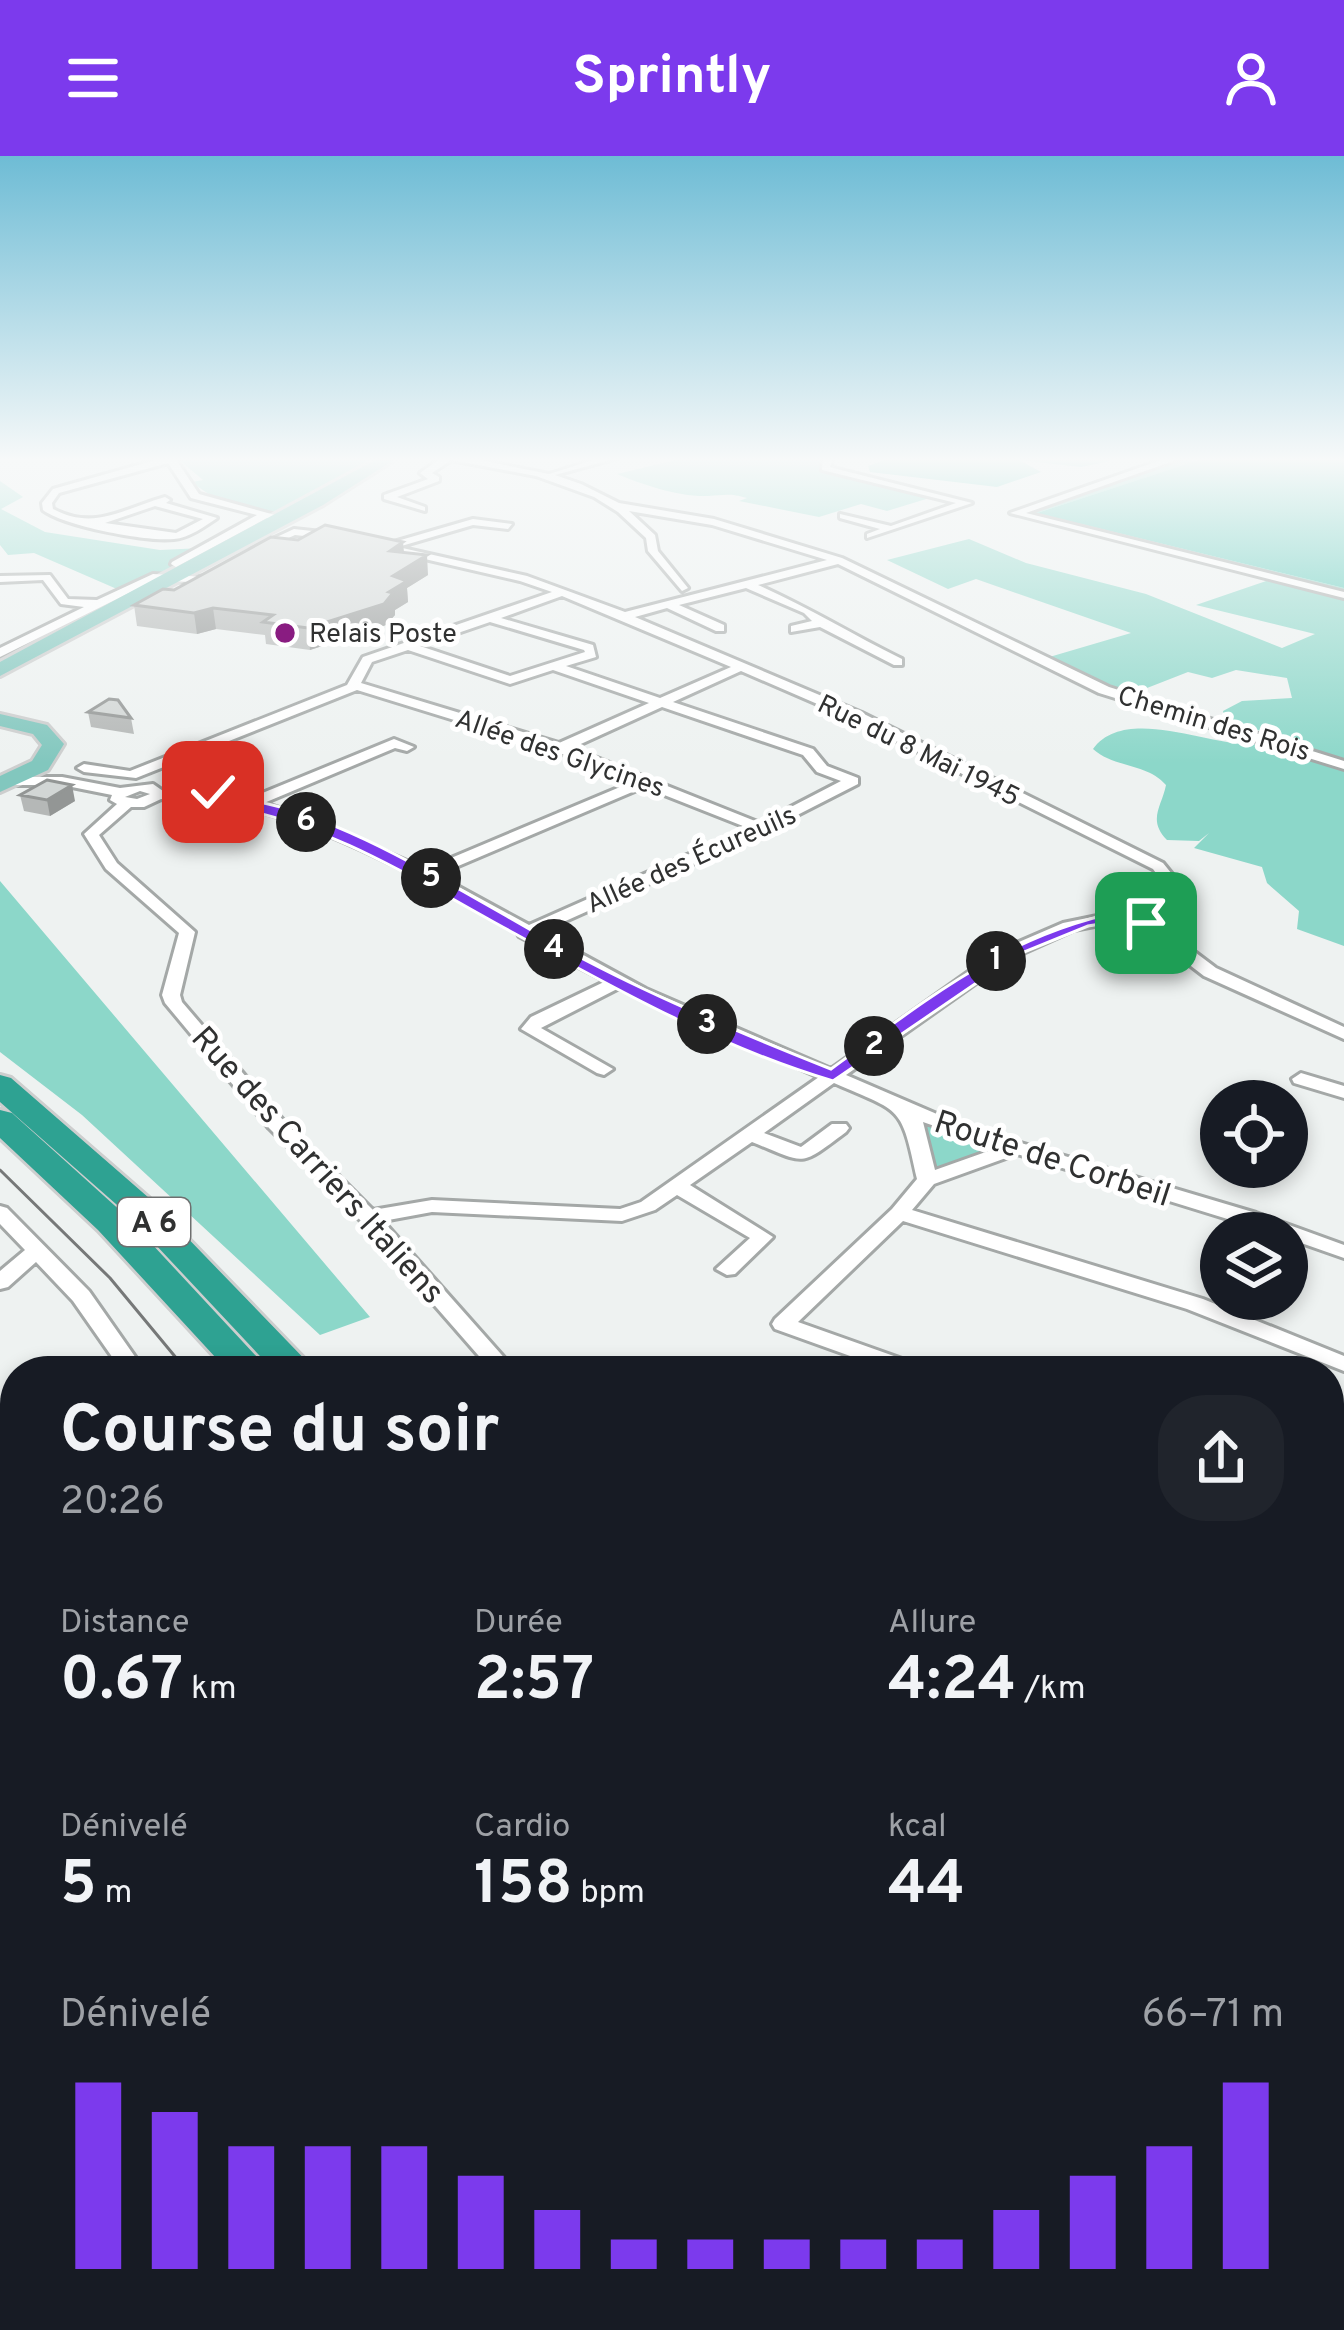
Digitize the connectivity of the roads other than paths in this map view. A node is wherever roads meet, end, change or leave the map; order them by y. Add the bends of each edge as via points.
1 (214, 559) edge
2 (214, 559) edge
3 (441, 559) edge
4 (660, 559) edge
5 (1201, 559) edge
6 (838, 560) joint
7 (192, 573) junction
8 (0, 579) edge
9 (744, 583) junction
10 (682, 588) dead end
11 (564, 592) junction
12 (1344, 595) edge
13 (667, 604) junction
14 (116, 606) junction
15 (624, 616) junction
16 (490, 618) junction
17 (821, 623) junction
18 (720, 628) dead end
19 (795, 629) dead end
20 (408, 646) junction
21 (0, 653) edge
22 (898, 662) dead end
23 (552, 666) junction
24 (738, 668) junction
25 (0, 677) edge
26 (510, 680) junction
27 (356, 685) junction
28 (526, 695) dead end
29 (659, 703) junction
30 (0, 720) edge
31 (407, 746) dead end
32 (560, 748) junction
33 (40, 765) junction
34 (1344, 765) edge
35 (84, 768) dead end
36 (135, 776) junction
37 (62, 781) junction
38 (645, 781) junction
39 (5, 783) edge
40 (123, 798) junction
41 (225, 802) junction
42 (250, 804) junction
43 (761, 828) junction
44 (424, 875) junction
45 (1135, 914) junction
46 (525, 933) junction
47 (618, 982) junction
48 (1344, 1034) edge
49 (604, 1069) dead end
50 (833, 1076) junction
51 (1300, 1079) dead end
52 (0, 1084) edge
53 (1344, 1092) edge
54 (899, 1106) junction
55 (0, 1120) edge
56 (839, 1128) dead end
57 (750, 1134) junction
58 (1013, 1150) junction
59 (927, 1180) junction
60 (677, 1186) junction
61 (0, 1212) edge
62 (899, 1213) junction
63 (368, 1217) junction
64 (37, 1250) junction
65 (1344, 1252) edge
66 (727, 1269) dead end
67 (0, 1282) edge
68 (123, 1356) edge
69 (236, 1356) edge
70 (282, 1356) edge
71 (492, 1356) edge
72 (872, 1356) edge
73 (1324, 1356) edge

1 - 7 main road
2 - 7 main road
3 - 11 street, Rue du 8 Mai 1945
4 - 10 street
5 - 12 street
6 - 9 street
6 - 34 street, Chemin des Rois via 1104,690
7 - 14 main road
7 - 14 street via 153,577
7 - 25 main road
8 - 14 street via 46,577 65,602
9 - 13 street
9 - 17 street
11 - 15 street, Rue du 8 Mai 1945
11 - 16 street
13 - 15 street
13 - 18 street
14 - 21 street
14 - 25 main road
15 - 24 street, Rue du 8 Mai 1945
16 - 20 street
16 - 23 street via 592,651
17 - 19 street
17 - 22 street
20 - 26 street
20 - 27 street via 367,660
23 - 26 street
23 - 29 street
24 - 29 street
24 - 45 street, Rue du 8 Mai 1945 via 856,716 1158,866 1171,878 1170,891 1157,910
26 - 28 street via 527,686
27 - 32 street, Allée des Glycines
27 - 36 street
29 - 32 street
29 - 43 street, Allée des Écureuils via 808,752 822,770 853,781
30 - 33 main road via 46,734 52,747
31 - 42 street via 394,743
32 - 38 street, Allée des Glycines
33 - 37 street
33 - 39 main road
35 - 36 street
36 - 41 street via 230,796
37 - 39 street
37 - 40 street
38 - 43 street, Allée des Glycines
38 - 44 street
40 - 41 street
40 - 63 street, Rue des Carriers Italiens via 91,834 111,866 187,932 174,1003
41 - 42 street, Route de Corbeil
42 - 44 street, Route de Corbeil
43 - 46 street, Allée des Écureuils
44 - 46 street, Route de Corbeil
45 - 48 street via 1210,972
45 - 50 street via 1069,926 1004,956
46 - 47 street, Route de Corbeil
47 - 49 street via 530,1030
47 - 50 street, Route de Corbeil
50 - 54 street, Route de Corbeil
50 - 57 street
51 - 53 street
52 - 70 highway, A 6 via 137,1205
54 - 58 street, Route de Corbeil
54 - 59 street via 915,1124
55 - 69 highway, A 6 via 111,1222
56 - 57 street via 803,1155
57 - 60 street
58 - 59 street
58 - 65 street, Route de Corbeil
59 - 62 street
60 - 63 street via 622,1215 432,1206
60 - 66 street via 763,1237
61 - 64 street
62 - 72 street via 782,1324
62 - 73 street via 1195,1304
63 - 71 street, Rue des Carriers Italiens
64 - 67 street
64 - 68 street

